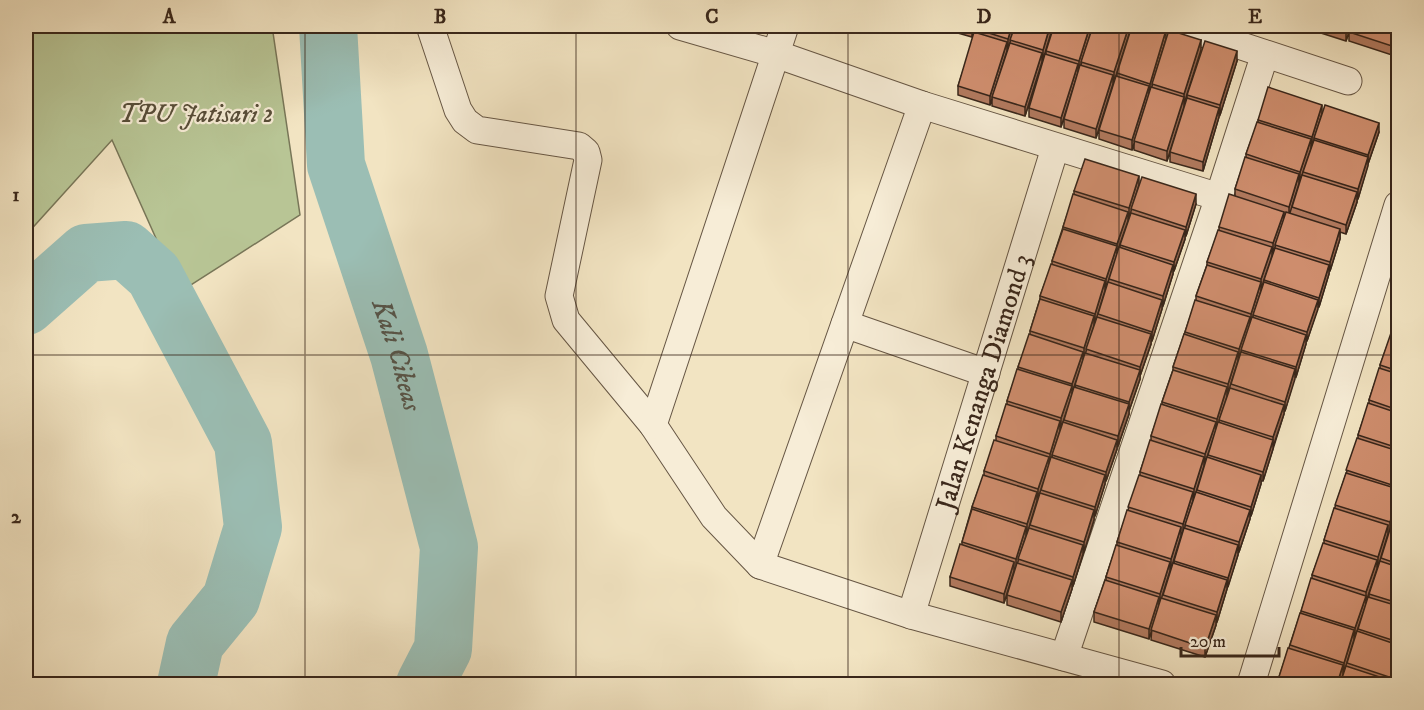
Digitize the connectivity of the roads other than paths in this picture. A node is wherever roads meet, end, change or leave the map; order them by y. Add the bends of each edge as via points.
1 (430, 26) edge
2 (680, 26) edge
3 (785, 26) edge
4 (1181, 26) edge
5 (776, 54) junction
6 (1265, 54) junction
7 (1348, 81) dead end
8 (922, 105) junction
9 (1055, 148) junction
10 (1219, 197) junction
11 (1398, 205) edge
12 (845, 324) junction
13 (986, 373) junction
14 (654, 425) junction
15 (760, 565) junction
16 (911, 615) junction
17 (1064, 657) junction
18 (1161, 684) edge
19 (1251, 684) edge

1 - 14 street via 465,121 477,130 579,147 586,152 588,160 560,296 563,311
2 - 5 street
3 - 5 street
4 - 6 street
5 - 8 street
5 - 14 street
6 - 7 street
6 - 10 street
8 - 9 street
8 - 12 street
9 - 10 street
9 - 13 street, Jalan Kenanga Diamond 3
10 - 17 street
11 - 19 street
12 - 13 street
12 - 15 street
13 - 16 street, Jalan Kenanga Diamond 3
14 - 15 street via 714,517
15 - 16 street
16 - 17 street
17 - 18 street

